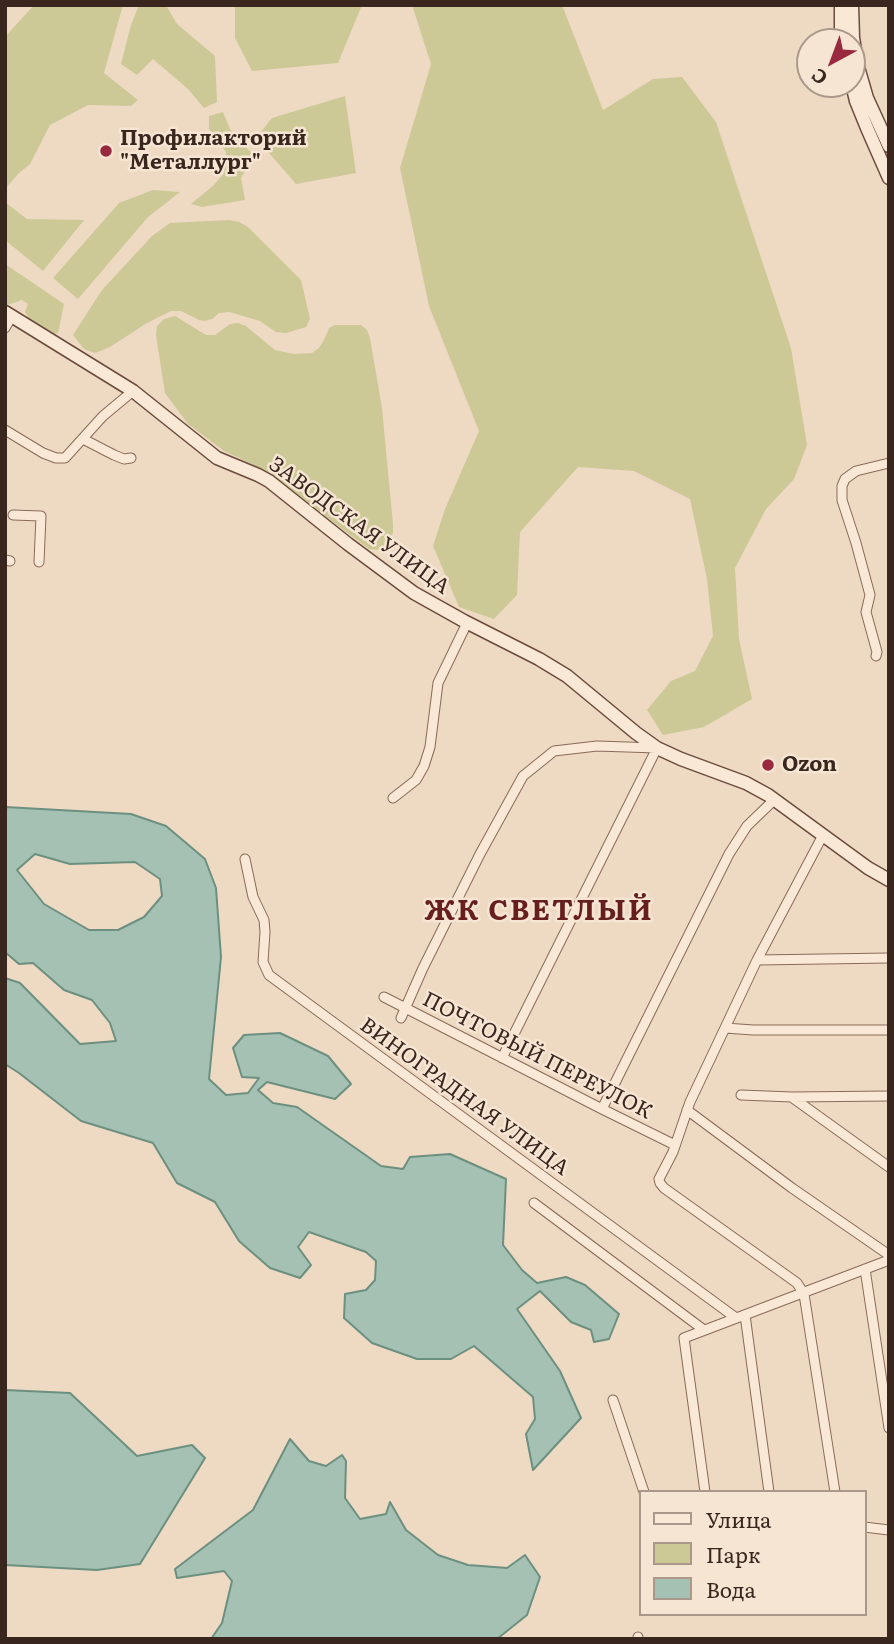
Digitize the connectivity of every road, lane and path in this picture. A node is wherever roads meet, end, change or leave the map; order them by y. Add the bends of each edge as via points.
1 (841, 5) edge
2 (852, 5) edge
3 (842, 28) edge
4 (855, 98) edge
5 (889, 146) edge
6 (889, 178) edge
7 (7, 319) edge
8 (133, 391) junction
9 (5, 430) edge
10 (83, 439) junction
11 (131, 458) dead end
12 (889, 463) edge
13 (13, 515) dead end
14 (39, 562) dead end
15 (467, 623) junction
16 (876, 656) dead end
17 (657, 748) junction
18 (393, 798) dead end
19 (775, 799) junction
20 (823, 835) junction
21 (246, 859) dead end
22 (889, 880) edge
23 (889, 958) edge
24 (757, 960) junction
25 (384, 997) dead end
26 (403, 1013) junction
27 (725, 1028) junction
28 (889, 1030) edge
29 (502, 1058) junction
30 (741, 1095) dead end
31 (889, 1096) edge
32 (792, 1097) junction
33 (602, 1109) junction
34 (687, 1110) junction
35 (675, 1145) junction
36 (889, 1167) edge
37 (534, 1203) dead end
38 (889, 1258) edge
39 (865, 1269) junction
40 (804, 1294) junction
41 (740, 1317) junction
42 (704, 1330) junction
43 (613, 1400) dead end
44 (889, 1428) edge
45 (643, 1490) edge
46 (705, 1490) edge
47 (769, 1490) edge
48 (835, 1490) edge
49 (866, 1527) edge
50 (889, 1530) edge

1 - 3 street
2 - 5 street via 858,68
4 - 6 street
7 - 8 street, ЗАВОДСКАЯ УЛИЦА
8 - 10 street
8 - 15 street, ЗАВОДСКАЯ УЛИЦА via 212,455 269,481 405,587
9 - 10 street via 60,458 67,457
10 - 11 street via 124,459
12 - 16 street via 856,471 842,486 870,595 866,612
13 - 14 street via 41,516
15 - 17 street, ЗАВОДСКАЯ УЛИЦА via 567,676
15 - 18 street via 438,683 424,766 416,780
17 - 19 street, ЗАВОДСКАЯ УЛИЦА
17 - 26 street via 597,746 554,751 523,776
17 - 29 street
19 - 20 street, ЗАВОДСКАЯ УЛИЦА
19 - 33 street via 747,826 729,854
20 - 22 street, ЗАВОДСКАЯ УЛИЦА
20 - 24 street
21 - 41 street, ВИНОГРАДНАЯ УЛИЦА via 253,897 264,920 263,962 269,975
23 - 24 street
24 - 27 street
25 - 26 street, ПОЧТОВЫЙ ПЕРЕУЛОК
26 - 29 street, ПОЧТОВЫЙ ПЕРЕУЛОК
27 - 28 street
27 - 34 street
29 - 33 street, ПОЧТОВЫЙ ПЕРЕУЛОК
30 - 32 street
31 - 32 street
32 - 36 street
33 - 35 street, ПОЧТОВЫЙ ПЕРЕУЛОК
34 - 35 street
34 - 38 street
35 - 40 street via 659,1179 662,1185 788,1276
37 - 42 street
38 - 39 street
39 - 40 street
39 - 44 street
40 - 41 street
40 - 48 street
41 - 42 street
41 - 47 street
42 - 46 street via 684,1338
43 - 45 street
49 - 50 street

